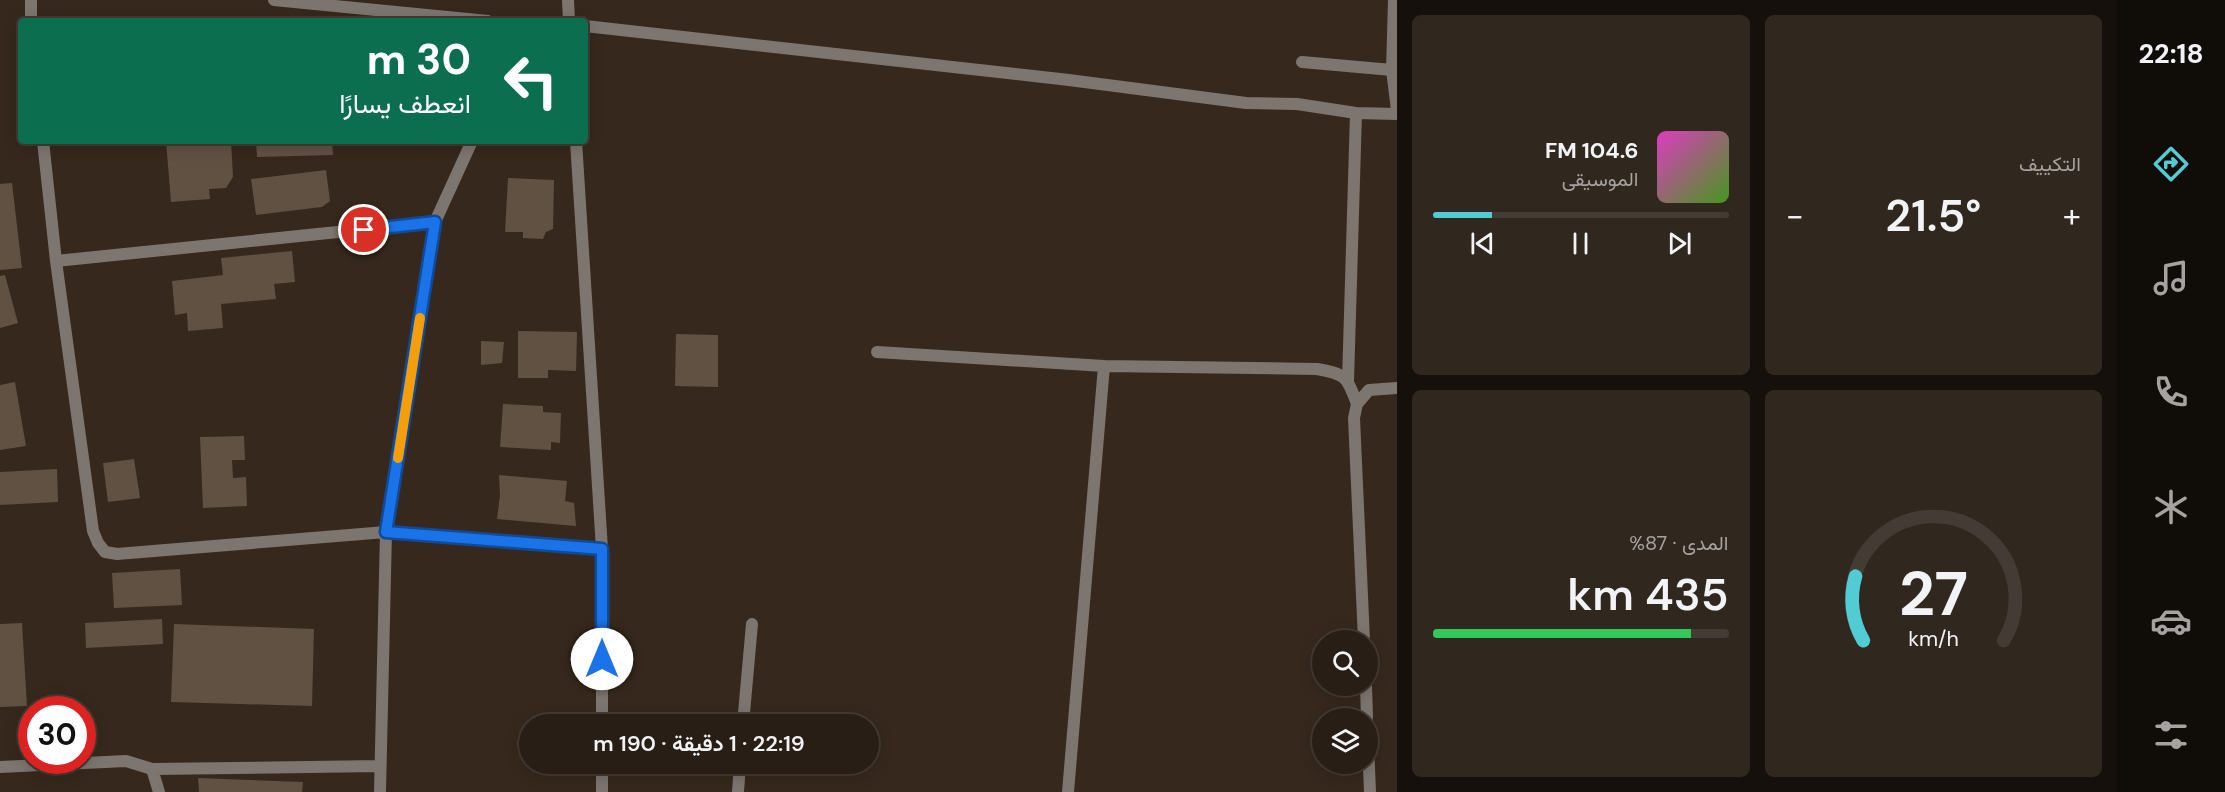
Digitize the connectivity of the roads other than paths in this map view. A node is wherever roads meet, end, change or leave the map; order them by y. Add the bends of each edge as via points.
1 (31, 0) edge
2 (274, 0) edge
3 (568, 0) edge
4 (1394, 0) edge
5 (31, 18) edge
6 (457, 18) edge
7 (569, 18) edge
8 (588, 26) edge
9 (1302, 62) dead end
10 (1392, 70) junction
11 (1397, 112) edge
12 (1356, 113) junction
13 (43, 144) edge
14 (471, 144) edge
15 (576, 144) edge
16 (435, 222) junction
17 (56, 261) junction
18 (877, 352) dead end
19 (1104, 366) junction
20 (1348, 381) junction
21 (1397, 388) edge
22 (1357, 404) junction
23 (386, 532) junction
24 (602, 549) junction
25 (752, 624) dead end
26 (1364, 630) edge
27 (602, 714) edge
28 (744, 714) edge
29 (380, 766) junction
30 (0, 767) edge
31 (152, 769) junction
32 (602, 774) edge
33 (739, 774) edge
34 (1369, 774) edge
35 (159, 792) edge
36 (380, 792) edge
37 (602, 792) edge
38 (738, 792) edge
39 (1068, 792) edge
40 (1370, 792) edge

1 - 5 street
2 - 6 street
3 - 7 street
4 - 10 street
8 - 12 street
9 - 10 street
10 - 11 street
11 - 12 street
12 - 20 street
13 - 17 street
14 - 16 street
15 - 24 street
16 - 17 street
16 - 23 street
17 - 23 street via 93,531 105,552
18 - 19 street
19 - 20 street via 1317,369 1336,372
19 - 39 street
20 - 22 street
21 - 22 street via 1370,390
22 - 26 street via 1354,418
23 - 24 street
23 - 29 street
24 - 27 street
25 - 28 street
29 - 31 street
29 - 36 street
30 - 31 street via 126,761
31 - 35 street
32 - 37 street
33 - 38 street
34 - 40 street

